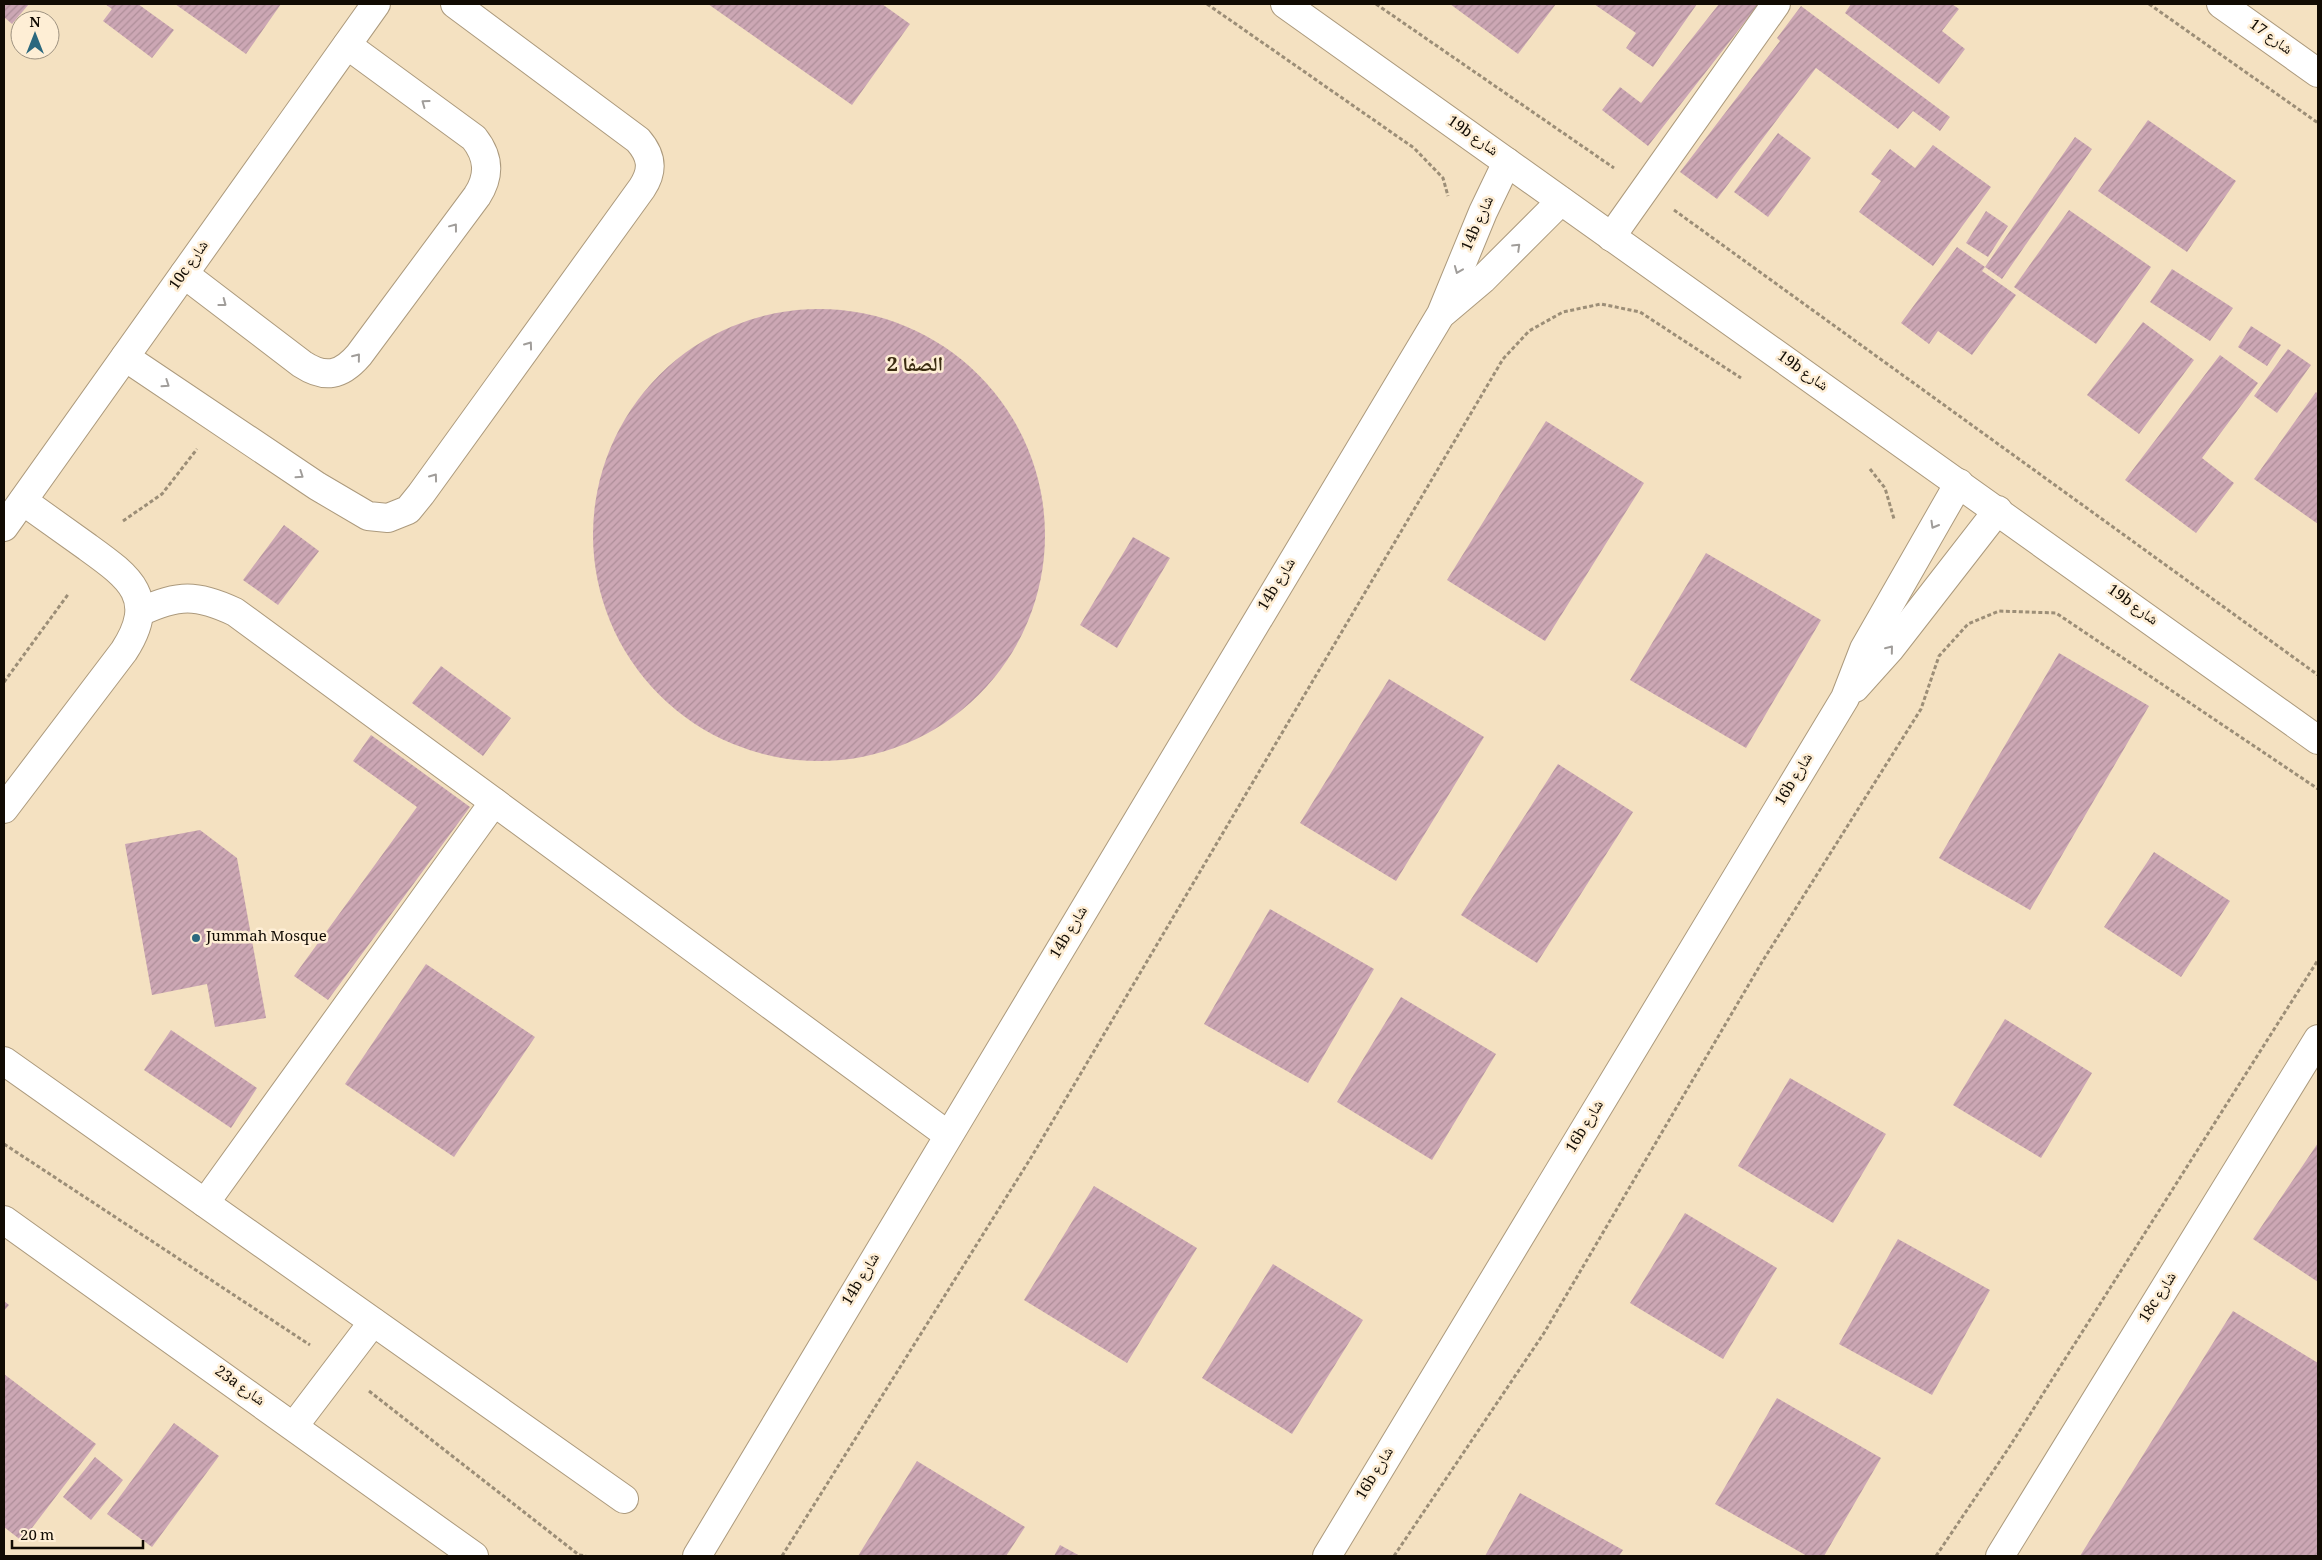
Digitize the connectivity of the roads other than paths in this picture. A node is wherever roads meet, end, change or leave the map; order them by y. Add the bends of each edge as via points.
1 (376, 4) edge
2 (455, 4) edge
3 (1285, 4) edge
4 (1776, 4) edge
5 (2221, 4) edge
6 (347, 45) junction
7 (2318, 73) edge
8 (1507, 162) junction
9 (1561, 201) junction
10 (1611, 236) junction
11 (184, 274) junction
12 (1441, 314) junction
13 (125, 357) junction
14 (1958, 483) junction
15 (22, 501) junction
16 (1998, 510) junction
17 (4, 527) edge
18 (140, 612) junction
19 (1844, 698) junction
20 (2318, 740) edge
21 (494, 802) junction
22 (4, 809) edge
23 (2318, 1039) edge
24 (4, 1061) edge
25 (948, 1135) junction
26 (206, 1203) junction
27 (4, 1220) edge
28 (373, 1322) junction
29 (294, 1426) junction
30 (624, 1499) dead end
31 (696, 1555) edge
32 (474, 1556) edge
33 (1327, 1556) edge
34 (2000, 1556) edge

1 - 6 street, 10c شارع
13 -> 2 street via 368,516 388,518 408,510 650,177 647,151 638,140
3 - 8 street, 19b شارع
4 - 10 street
5 - 7 street, شارع 17
6 - 11 street, 10c شارع
11 -> 6 street via 302,364 326,374 339,371 351,365 477,196 487,173 482,148 474,138
8 - 9 street, 19b شارع
8 -> 12 street, 14b شارع
9 - 10 street, 19b شارع
12 -> 9 street, 14b شارع via 1490,272
10 - 14 street, 19b شارع
11 - 13 street, 10c شارع
12 - 25 street, 14b شارع
13 - 15 street, 10c شارع
14 - 16 street, 19b شارع
14 -> 19 street, 16b شارع via 1864,650
15 - 17 street, 10c شارع
15 - 18 street via 123,572 135,590
19 -> 16 street, 16b شارع via 1879,662
16 - 20 street, 19b شارع
18 - 21 street via 162,601 188,598 212,601 235,612
18 - 22 street via 136,633 124,651
19 - 33 street, 16b شارع
21 - 25 street
21 - 26 street
23 - 34 street, 18c شارع
24 - 26 street
25 - 31 street, 14b شارع
26 - 28 street
27 - 29 street, 23a شارع
28 - 29 street
28 - 30 street
29 - 32 street, 23a شارع

